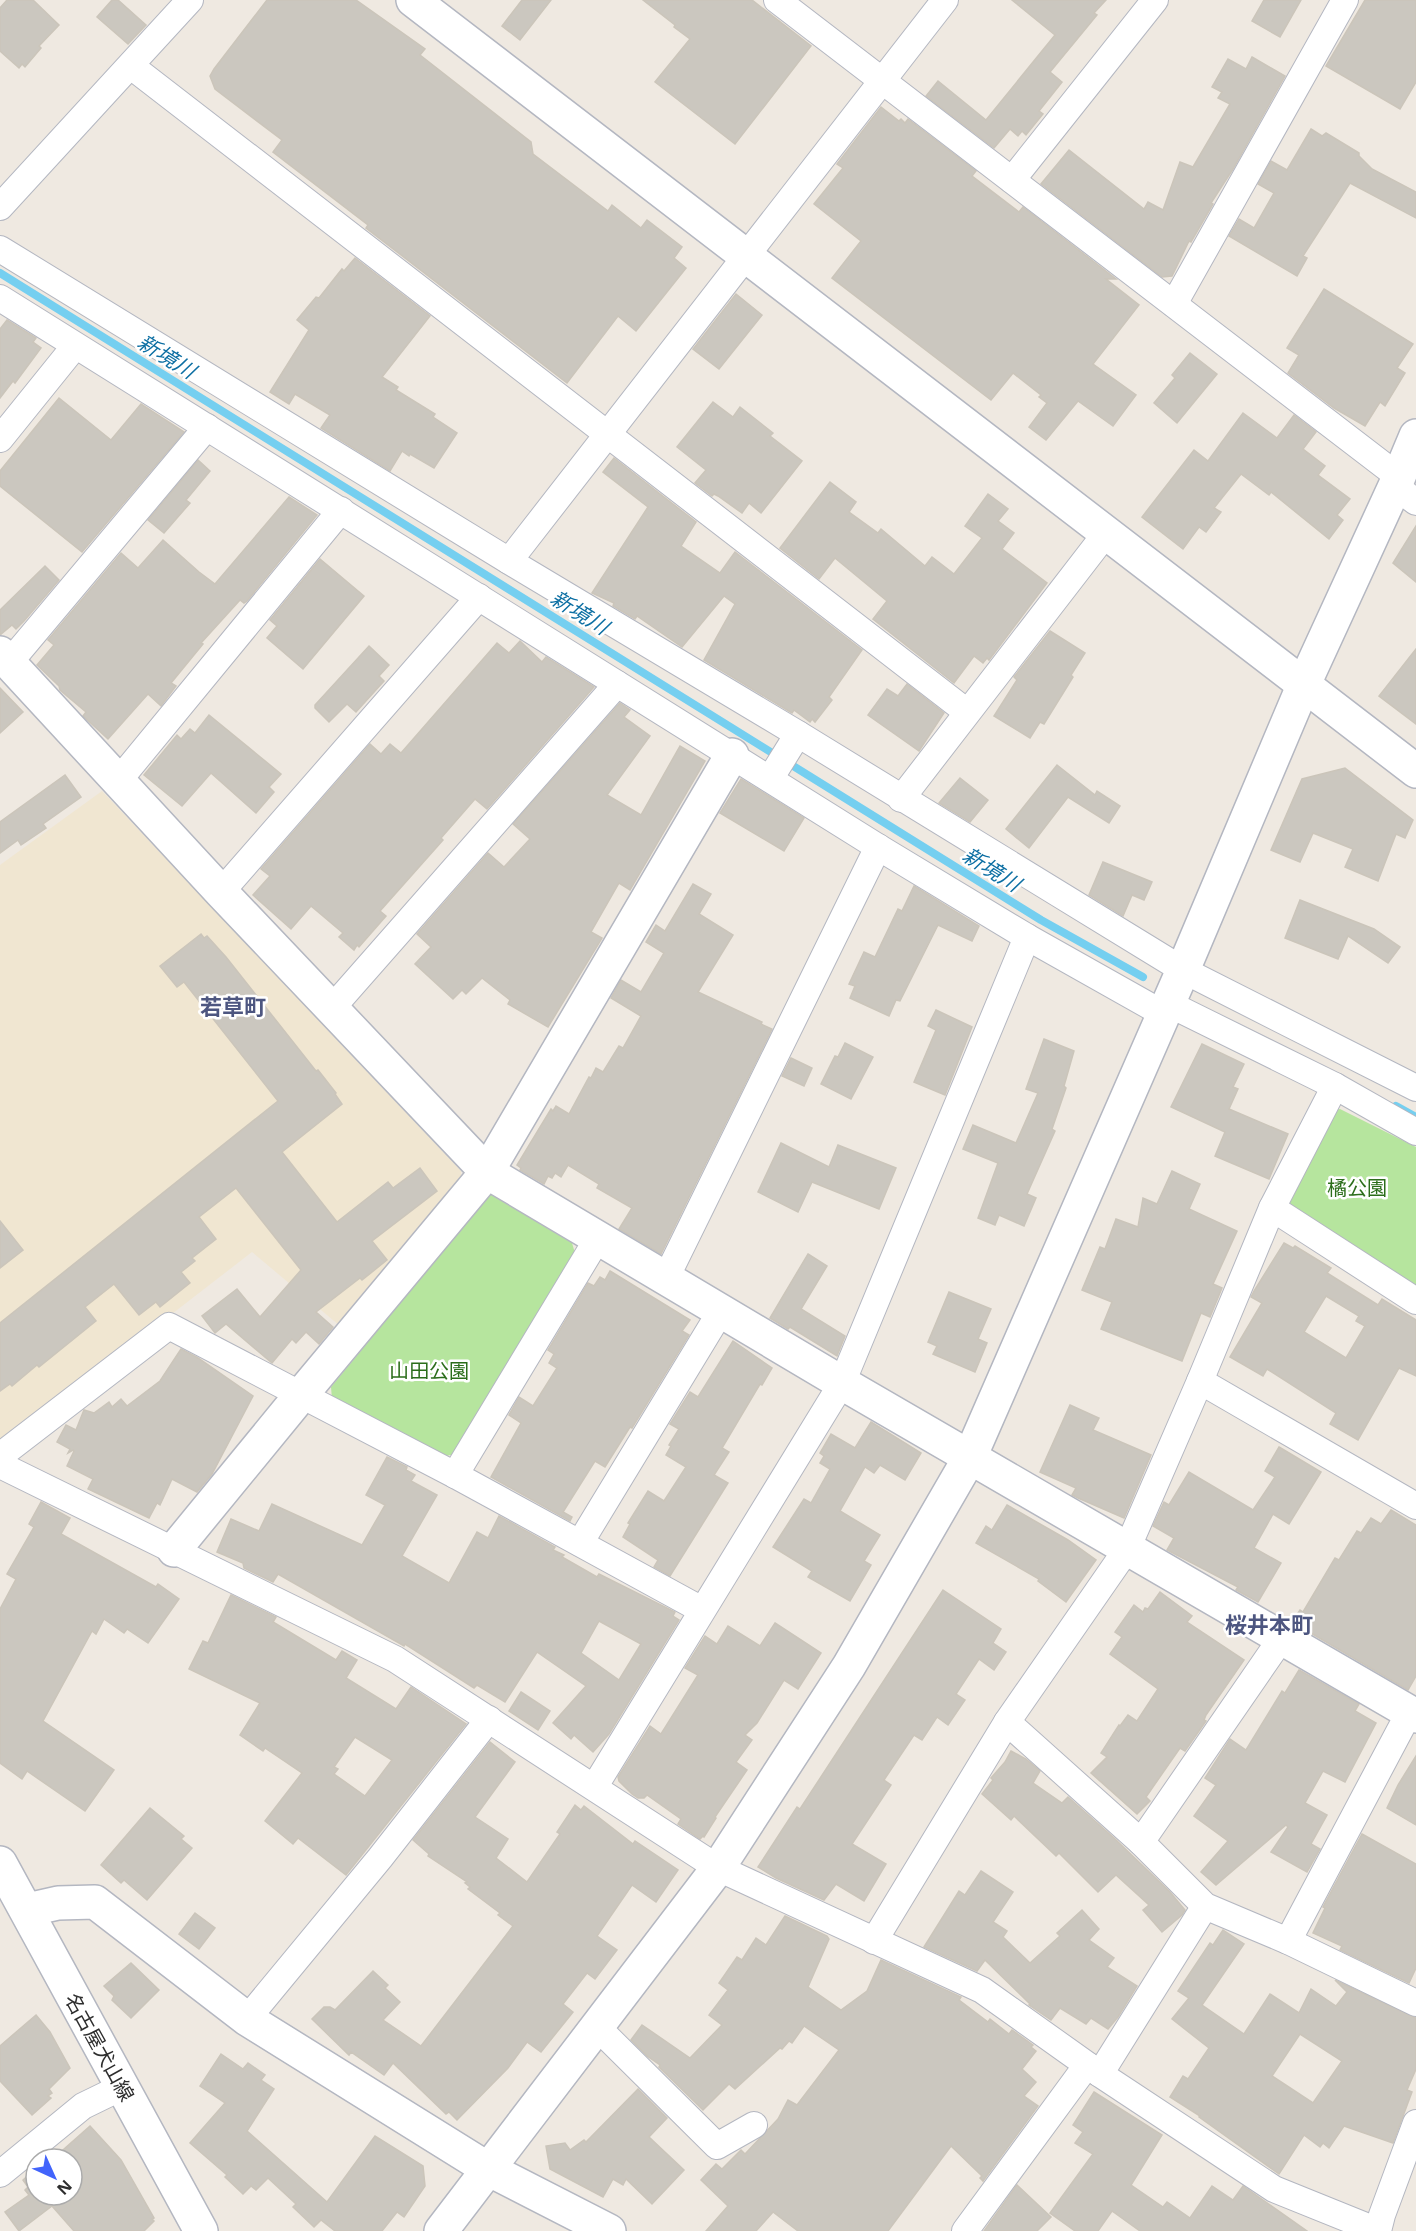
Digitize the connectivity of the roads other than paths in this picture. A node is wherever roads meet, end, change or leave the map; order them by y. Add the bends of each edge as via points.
1 (190, 0) edge
2 (413, 0) edge
3 (777, 0) edge
4 (945, 0) edge
5 (1155, 0) edge
6 (1345, 0) edge
7 (131, 66) junction
8 (883, 81) junction
9 (1012, 180) junction
10 (0, 207) edge
11 (0, 249) edge
12 (746, 256) junction
13 (0, 298) edge
14 (1174, 304) junction
15 (75, 346) junction
16 (207, 427) junction
17 (608, 432) junction
18 (1416, 436) edge
19 (0, 439) edge
20 (1403, 488) edge
21 (341, 510) junction
22 (1107, 532) junction
23 (509, 561) junction
24 (479, 597) junction
25 (5, 658) edge
26 (617, 684) junction
27 (1304, 684) junction
28 (967, 712) junction
29 (798, 734) junction
30 (732, 755) junction
31 (774, 771) junction
32 (1416, 771) edge
33 (118, 780) junction
34 (902, 799) junction
35 (878, 847) junction
36 (221, 892) junction
37 (1026, 937) junction
38 (1183, 970) junction
39 (332, 1008) junction
40 (1165, 1008) junction
41 (1335, 1086) junction
42 (1416, 1088) edge
43 (1416, 1132) edge
44 (487, 1172) junction
45 (1272, 1208) junction
46 (598, 1238) junction
47 (666, 1278) junction
48 (1416, 1301) edge
49 (721, 1311) junction
50 (1200, 1381) junction
51 (842, 1383) junction
52 (301, 1395) junction
53 (0, 1456) edge
54 (970, 1457) junction
55 (0, 1465) edge
56 (455, 1475) junction
57 (1416, 1506) edge
58 (580, 1543) junction
59 (1127, 1549) junction
60 (174, 1550) junction
61 (702, 1610) junction
62 (1281, 1639) junction
63 (1412, 1714) edge
64 (489, 1719) junction
65 (1007, 1722) junction
66 (595, 1786) junction
67 (1140, 1842) junction
68 (0, 1863) edge
69 (718, 1868) junction
70 (1205, 1906) junction
71 (27, 1910) junction
72 (874, 1941) junction
73 (1288, 1941) junction
74 (1416, 2003) edge
75 (247, 2019) junction
76 (596, 2026) junction
77 (1094, 2069) junction
78 (122, 2087) junction
79 (1416, 2123) edge
80 (754, 2125) dead end
81 (488, 2169) junction
82 (0, 2174) edge
83 (201, 2231) edge
84 (441, 2231) edge
85 (609, 2231) edge
86 (965, 2231) edge
87 (1378, 2231) edge

1 - 7 street
2 - 12 street
3 - 8 street
4 - 8 street
5 - 9 street
6 - 14 street
7 - 10 street
7 - 17 street
8 - 9 street
8 - 12 street
9 - 14 street
11 - 23 street
12 - 17 street
12 - 22 street
13 - 15 street
14 - 20 street
15 - 16 street
15 - 19 street
16 - 21 street
16 - 25 street
17 - 23 street
17 - 28 street
18 - 20 street
20 - 27 street
21 - 24 street
21 - 33 street
22 - 27 street
22 - 28 street
23 - 29 street
24 - 26 street
24 - 36 street
25 - 33 street
26 - 30 street
26 - 39 street
27 - 32 street
27 - 38 street
28 - 34 street
29 - 31 street
29 - 34 street
30 - 31 street
30 - 44 street
31 - 35 street
33 - 36 street
34 - 38 street
35 - 37 street
35 - 47 street
36 - 39 street
37 - 40 street
37 - 51 street
38 - 40 street
38 - 42 street
39 - 44 street
40 - 41 street
40 - 54 street
41 - 43 street
41 - 45 street
44 - 46 street
44 - 52 street
45 - 48 street
45 - 50 street
46 - 47 street
46 - 56 street
47 - 49 street
49 - 51 street
49 - 58 street
50 - 57 street
50 - 59 street
51 - 54 street
51 - 61 street
52 - 53 street via 169,1326
52 - 56 street
52 - 60 street
54 - 59 street
54 - 69 street via 849,1666
55 - 60 street
56 - 58 street
58 - 61 street
59 - 62 street
59 - 65 street
60 - 64 street via 395,1659
61 - 66 street
62 - 63 street
62 - 67 street
63 - 73 street
64 - 66 street
64 - 75 street
65 - 67 street
65 - 72 street
66 - 69 street
67 - 70 street
68 - 71 street, 名古屋犬山線
69 - 72 street
69 - 76 street
70 - 73 street
70 - 77 street
71 - 75 street via 95,1902
71 - 78 street, 名古屋犬山線
72 - 77 street via 982,1990
73 - 74 street
75 - 81 street
76 - 80 street via 717,2146
76 - 81 street
77 - 86 street
77 - 87 street via 1274,2189
78 - 82 street via 83,2106
78 - 83 street, 名古屋犬山線
79 - 87 street
81 - 84 street
81 - 85 street

